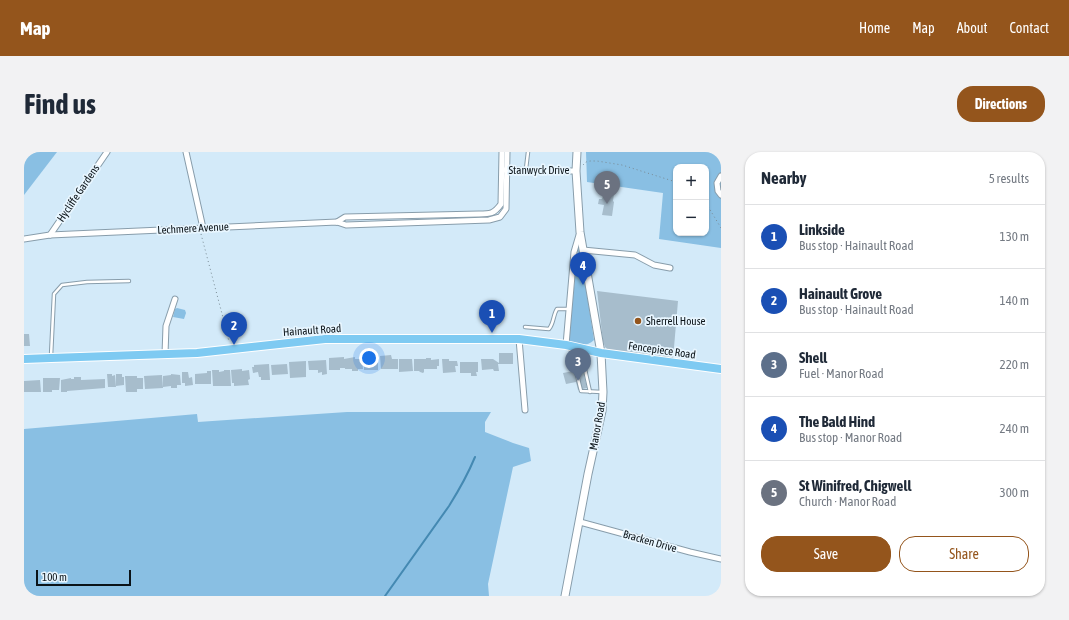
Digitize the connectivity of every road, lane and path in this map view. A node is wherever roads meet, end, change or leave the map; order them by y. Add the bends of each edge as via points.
1 (107, 152) edge
2 (186, 152) edge
3 (502, 152) edge
4 (507, 152) edge
5 (528, 152) edge
6 (577, 152) edge
7 (504, 170) junction
8 (526, 170) junction
9 (576, 170) junction
10 (721, 176) edge
11 (673, 181) edge
12 (721, 195) edge
13 (709, 208) edge
14 (479, 214) junction
15 (412, 216) junction
16 (479, 221) junction
17 (337, 222) junction
18 (412, 223) junction
19 (201, 228) junction
20 (721, 228) edge
21 (580, 232) junction
22 (50, 235) junction
23 (24, 239) edge
24 (584, 250) junction
25 (670, 268) dead end
26 (129, 281) dead end
27 (175, 299) dead end
28 (569, 309) junction
29 (524, 327) dead end
30 (519, 339) junction
31 (568, 346) junction
32 (230, 350) junction
33 (600, 353) junction
34 (165, 354) junction
35 (573, 357) junction
36 (51, 358) junction
37 (24, 360) edge
38 (721, 369) edge
39 (590, 392) junction
40 (603, 392) junction
41 (525, 410) dead end
42 (580, 522) junction
43 (721, 559) edge
44 (565, 596) edge

1 - 22 street, Hycliffe Gardens
2 - 19 street
3 - 7 street
4 - 7 street
5 - 8 lane
6 - 9 main road, Manor Road
7 - 8 street, Stanwyck Drive
7 - 14 street, Lechmere Avenue via 501,204 496,211
7 - 16 street, Lechmere Avenue via 506,209 500,217
8 - 9 street, Stanwyck Drive
9 - 11 path via 586,162 597,161 622,165
9 - 21 main road, Manor Road
10 - 12 street via 717,183
13 - 20 path
14 - 15 street, Lechmere Avenue
14 - 16 street
15 - 17 street, Lechmere Avenue via 345,217
15 - 18 street
16 - 18 street, Lechmere Avenue
17 - 18 street, Lechmere Avenue via 346,225
17 - 19 street, Lechmere Avenue
19 - 22 street, Lechmere Avenue
19 - 32 path
21 - 24 main road, Manor Road
21 - 28 street, Manor Road via 574,252
22 - 23 street, Lechmere Avenue
24 - 25 street via 635,255 654,265
24 - 33 main road, Manor Road
26 - 36 lane via 62,285 54,294
27 - 34 street via 166,326
28 - 29 lane via 557,309 549,329
28 - 31 street, Manor Road
30 - 31 main road, Hainault Road
30 - 32 main road, Hainault Road via 325,339
30 - 41 street
31 - 33 main road, Hainault Road
31 - 35 lane
32 - 34 main road, Hainault Road
33 - 38 main road, Fencepiece Road
33 - 40 main road, Manor Road
34 - 36 main road, Hainault Road
35 - 39 lane via 584,365
35 - 39 lane via 581,391
36 - 37 main road, Hainault Road
39 - 40 lane
40 - 42 main road, Manor Road via 602,411
42 - 43 street, Bracken Drive
42 - 44 main road, Manor Road

